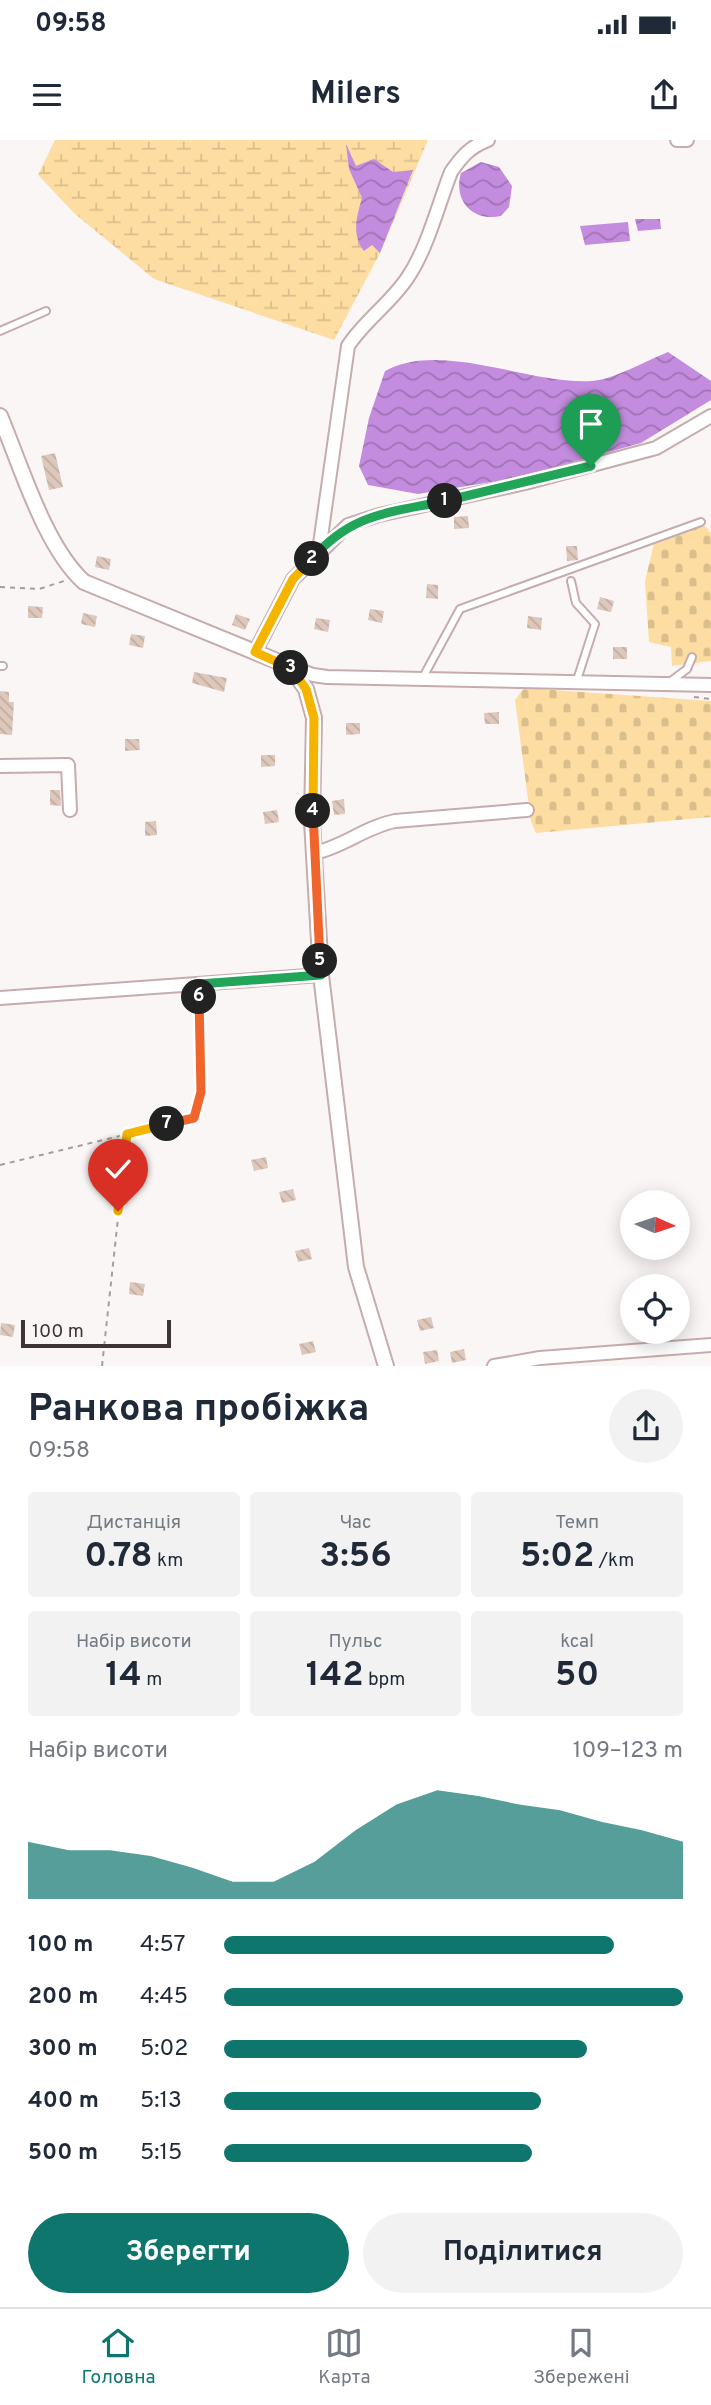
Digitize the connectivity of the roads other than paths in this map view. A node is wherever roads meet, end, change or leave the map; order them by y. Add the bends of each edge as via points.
1 (488, 140) edge
2 (677, 140) edge
3 (687, 140) edge
4 (46, 311) dead end
5 (0, 331) edge
6 (0, 416) edge
7 (711, 416) edge
8 (701, 522) dead end
9 (319, 551) junction
10 (571, 581) dead end
11 (255, 652) junction
12 (692, 657) dead end
13 (289, 666) junction
14 (422, 679) junction
15 (576, 682) junction
16 (666, 684) junction
17 (711, 685) edge
18 (0, 766) edge
19 (70, 810) dead end
20 (527, 810) dead end
21 (314, 853) junction
22 (321, 975) junction
23 (0, 998) edge
24 (711, 1345) edge
25 (386, 1366) edge
26 (494, 1366) edge

1 - 9 street via 461,157 410,275 348,346
2 - 3 street
4 - 5 lane
6 - 11 street via 68,568 85,582
7 - 9 street via 656,448 379,515 348,526
8 - 14 lane via 460,609
9 - 11 street via 293,579
10 - 15 lane via 576,603 595,624
11 - 13 street
12 - 16 lane via 687,669
13 - 14 street via 313,676
13 - 21 street via 306,689 314,718
14 - 15 street
15 - 16 street
16 - 17 street
18 - 19 street via 68,765
20 - 21 street via 375,825 333,849
21 - 22 street
22 - 23 street
22 - 25 street via 356,1267
24 - 26 street via 540,1358

